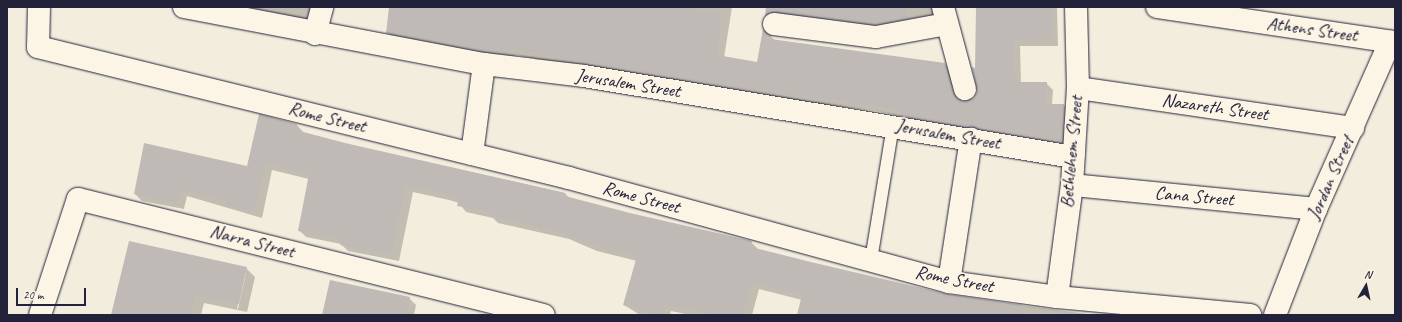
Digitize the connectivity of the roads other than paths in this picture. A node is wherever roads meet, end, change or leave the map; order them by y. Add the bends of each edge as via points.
1 (39, 7) edge
2 (184, 7) edge
3 (322, 7) edge
4 (1076, 7) edge
5 (1157, 7) edge
6 (945, 16) edge
7 (774, 24) dead end
8 (315, 34) junction
9 (1392, 42) edge
10 (484, 64) junction
11 (1078, 88) junction
12 (965, 89) dead end
13 (893, 126) junction
14 (1353, 128) junction
15 (971, 139) junction
16 (472, 154) junction
17 (1073, 157) junction
18 (1072, 185) junction
19 (1316, 209) junction
20 (871, 260) junction
21 (949, 282) junction
22 (1057, 297) junction
23 (40, 315) edge
24 (544, 315) edge
25 (1250, 315) edge
26 (1275, 315) edge

1 - 16 street, Rome Street via 38,47
2 - 8 street, Jerusalem Street
3 - 8 street
4 - 11 street, Bethlehem Street
5 - 9 street, Athens Street
6 - 7 street via 876,37
6 - 12 street
8 - 10 street, Jerusalem Street
9 - 14 street, Jordan Street
10 - 13 street, Jerusalem Street via 584,76
10 - 16 street
11 - 14 street, Nazareth Street
11 - 17 street, Bethlehem Street
13 - 15 street, Jerusalem Street
13 - 20 lane
14 - 19 street, Jordan Street
15 - 17 street, Jerusalem Street
15 - 21 street
16 - 20 street, Rome Street
17 - 18 street, Bethlehem Street
18 - 19 street, Cana Street
18 - 22 street, Bethlehem Street
19 - 26 street, Jordan Street
20 - 21 street, Rome Street
21 - 22 street, Rome Street
22 - 25 street, Rome Street
23 - 24 street, Narra Street via 78,199

